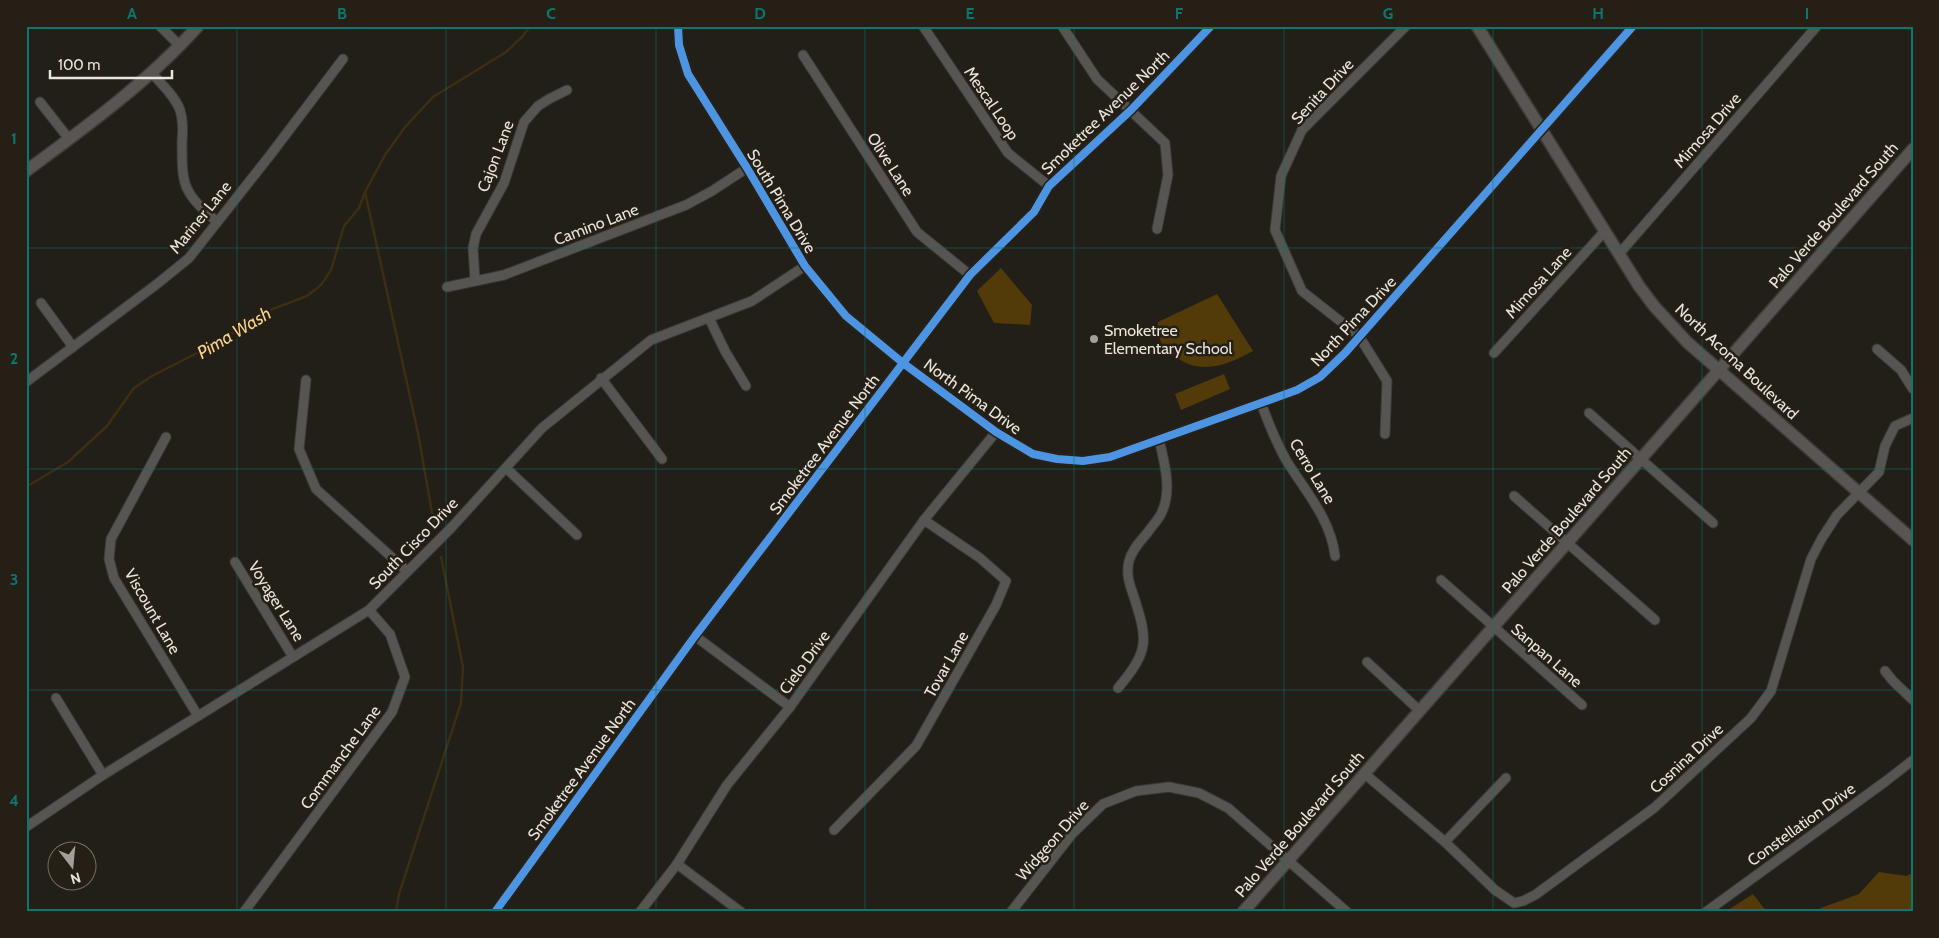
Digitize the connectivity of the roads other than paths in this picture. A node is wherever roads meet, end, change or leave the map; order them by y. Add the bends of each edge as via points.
1 (160, 26) edge
2 (198, 26) edge
3 (678, 26) edge
4 (923, 26) edge
5 (1062, 26) edge
6 (1212, 26) edge
7 (1406, 26) edge
8 (1477, 26) edge
9 (1632, 26) edge
10 (1817, 26) edge
11 (180, 46) junction
12 (804, 55) dead end
13 (343, 59) dead end
14 (152, 73) junction
15 (567, 90) dead end
16 (40, 102) dead end
17 (1131, 110) junction
18 (1542, 131) junction
19 (69, 139) junction
20 (1913, 149) edge
21 (747, 168) junction
22 (26, 171) edge
23 (1049, 186) junction
24 (216, 221) junction
25 (1157, 229) dead end
26 (1604, 232) junction
27 (1619, 254) junction
28 (805, 266) junction
29 (970, 275) junction
30 (475, 280) junction
31 (447, 287) dead end
32 (40, 303) dead end
33 (709, 318) junction
34 (1359, 336) junction
35 (73, 347) junction
36 (1877, 349) dead end
37 (1494, 353) dead end
38 (903, 363) junction
39 (1719, 370) junction
40 (602, 378) junction
41 (306, 380) dead end
42 (26, 382) edge
43 (746, 386) dead end
44 (1913, 389) edge
45 (1261, 403) junction
46 (1589, 413) dead end
47 (1913, 418) edge
48 (996, 432) junction
49 (1384, 434) dead end
50 (166, 437) dead end
51 (1158, 439) junction
52 (662, 459) dead end
53 (1640, 459) junction
54 (506, 468) junction
55 (1860, 493) junction
56 (1514, 496) dead end
57 (924, 520) junction
58 (1713, 522) dead end
59 (577, 535) dead end
60 (1913, 540) edge
61 (1567, 543) junction
62 (1335, 556) dead end
63 (235, 562) dead end
64 (408, 572) junction
65 (1441, 580) dead end
66 (369, 610) junction
67 (1655, 620) dead end
68 (1492, 627) junction
69 (695, 636) junction
70 (293, 656) junction
71 (1367, 662) dead end
72 (1885, 671) dead end
73 (1118, 688) dead end
74 (56, 698) dead end
75 (1913, 700) edge
76 (1582, 705) dead end
77 (790, 707) junction
78 (1420, 710) junction
79 (198, 716) junction
80 (1913, 760) edge
81 (1365, 774) junction
82 (103, 775) junction
83 (1506, 778) dead end
84 (26, 827) edge
85 (834, 830) dead end
86 (1445, 842) junction
87 (1288, 860) junction
88 (677, 864) junction
89 (244, 912) edge
90 (495, 912) edge
91 (640, 912) edge
92 (740, 912) edge
93 (1011, 912) edge
94 (1243, 912) edge
95 (1347, 912) edge
96 (1706, 912) edge

1 - 11 street
2 - 11 main road
3 - 21 street, South Pima Drive via 679,45 688,74
4 - 23 street, Mescal Loop via 1008,153
5 - 17 street via 1097,78
6 - 17 street, Smoketree Avenue North
7 - 34 street, Senita Drive via 1302,130 1282,176 1275,230 1302,291
8 - 18 main road, North Acoma Boulevard
9 - 18 street, North Pima Drive
10 - 27 street, Mimosa Drive
11 - 14 main road
12 - 29 street, Olive Lane via 917,232
13 - 24 street, Mariner Lane
14 - 19 main road
14 - 24 street via 180,110 186,188 194,201
15 - 30 street, Cajon Lane via 538,106 524,122 504,183 476,234 473,248
16 - 19 street
17 - 23 street, Smoketree Avenue North
17 - 25 street via 1164,143 1168,175
18 - 26 main road, North Acoma Boulevard
18 - 34 street, North Pima Drive
19 - 22 main road
20 - 39 main road, Palo Verde Boulevard South
21 - 28 street, South Pima Drive
21 - 30 street, Camino Lane via 686,204 504,275
23 - 29 street, Smoketree Avenue North via 1034,212
24 - 35 street, Mariner Lane via 201,244 178,268
26 - 27 main road, North Acoma Boulevard
26 - 37 street, Mimosa Lane
27 - 39 main road, North Acoma Boulevard via 1654,306
28 - 33 street, South Cisco Drive via 752,301
28 - 38 street, South Pima Drive via 846,316
29 - 38 street, Smoketree Avenue North
30 - 31 street, Camino Lane
32 - 35 street
33 - 40 street, South Cisco Drive via 651,340
33 - 43 street
34 - 45 street, North Pima Drive via 1336,363 1312,383
34 - 49 street, Senita Drive via 1387,381
35 - 42 street, Mariner Lane
36 - 44 street via 1901,370
38 - 48 street, North Pima Drive
38 - 69 street, Smoketree Avenue North
39 - 53 main road, Palo Verde Boulevard South
39 - 55 main road, North Acoma Boulevard
40 - 52 street
40 - 54 street, South Cisco Drive via 542,428
41 - 64 street via 299,449 316,489
45 - 51 street, North Pima Drive
45 - 62 street, Cerro Lane via 1285,458 1322,515
46 - 53 street
47 - 55 street, Cosnina Drive via 1895,426 1885,446 1879,472
48 - 51 street, North Pima Drive via 1033,454 1083,462 1110,457
48 - 57 street, Cielo Drive
50 - 79 street, Viscount Lane via 111,539 109,559 114,578
51 - 73 street via 1167,479 1165,502 1161,514 1129,559 1128,575 1144,643 1140,659
53 - 58 street
53 - 61 main road, Palo Verde Boulevard South
54 - 59 street
54 - 64 street, South Cisco Drive
55 - 60 main road, North Acoma Boulevard
55 - 86 street, Cosnina Drive via 1837,515 1811,559 1771,691 1751,718 1654,808 1535,895 1514,903 1495,890
56 - 61 street
57 - 77 street, Cielo Drive
57 - 85 street, Tovar Lane via 980,558 1006,581 996,605 916,746
61 - 67 street
61 - 68 main road, Palo Verde Boulevard South
63 - 70 street, Voyager Lane
64 - 66 street, South Cisco Drive
65 - 68 street, Sanpan Lane
66 - 70 street, South Cisco Drive
66 - 89 street, Commanche Lane via 390,634 405,677 392,712
68 - 76 street, Sanpan Lane
68 - 78 main road, Palo Verde Boulevard South
69 - 77 street
69 - 90 street, Smoketree Avenue North
70 - 79 street, South Cisco Drive
71 - 78 street
72 - 75 street
74 - 82 street
77 - 88 street, Cielo Drive via 728,785
78 - 81 main road, Palo Verde Boulevard South
79 - 82 street, South Cisco Drive
80 - 96 street, Constellation Drive
81 - 86 street, Cosnina Drive
81 - 87 main road, Palo Verde Boulevard South
82 - 84 street, South Cisco Drive
83 - 86 street
87 - 93 street, Widgeon Drive via 1228,808 1199,792 1169,787 1136,791 1103,804 1072,834
87 - 94 main road, Palo Verde Boulevard South
87 - 95 street, Widgeon Drive
88 - 91 street, Cielo Drive
88 - 92 street

